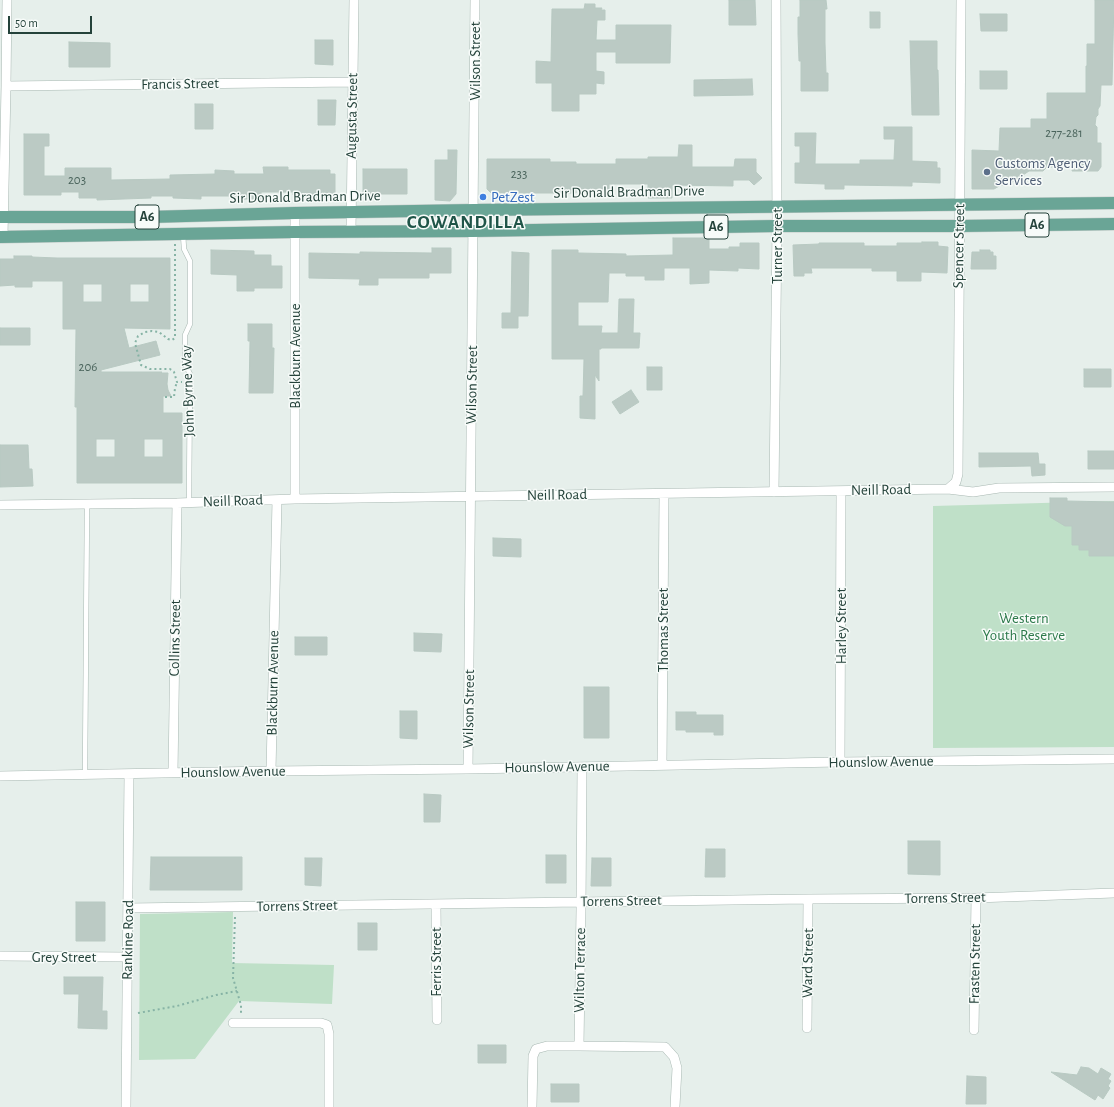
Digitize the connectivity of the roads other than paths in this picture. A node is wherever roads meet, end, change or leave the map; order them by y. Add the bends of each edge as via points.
1 (6, 0) edge
2 (354, 0) edge
3 (475, 0) edge
4 (776, 0) edge
5 (961, 0) edge
6 (353, 82) junction
7 (6, 86) junction
8 (1114, 195) edge
9 (1074, 203) junction
10 (1114, 203) edge
11 (960, 204) junction
12 (777, 206) junction
13 (474, 210) junction
14 (351, 212) junction
15 (294, 213) junction
16 (2, 217) edge
17 (1114, 224) edge
18 (777, 226) junction
19 (959, 226) junction
20 (473, 231) junction
21 (294, 232) junction
22 (351, 232) junction
23 (184, 234) junction
24 (1, 237) edge
25 (1114, 486) edge
26 (948, 489) junction
27 (841, 491) junction
28 (774, 492) junction
29 (664, 494) junction
30 (471, 496) junction
31 (295, 499) junction
32 (277, 500) junction
33 (190, 502) junction
34 (177, 503) junction
35 (0, 504) edge
36 (87, 504) junction
37 (1114, 759) edge
38 (840, 762) junction
39 (662, 765) junction
40 (582, 767) junction
41 (468, 769) junction
42 (271, 771) junction
43 (173, 773) junction
44 (129, 774) junction
45 (85, 775) junction
46 (0, 776) edge
47 (1114, 893) edge
48 (976, 898) junction
49 (808, 899) junction
50 (582, 902) junction
51 (436, 904) junction
52 (128, 908) junction
53 (0, 956) edge
54 (128, 957) junction
55 (436, 1020) dead end
56 (234, 1023) dead end
57 (807, 1028) dead end
58 (974, 1030) dead end
59 (579, 1046) junction
60 (126, 1107) edge
61 (328, 1107) edge
62 (532, 1107) edge
63 (675, 1107) edge

1 - 7 street
2 - 6 street, Augusta Street
3 - 13 street, Wilson Street
4 - 12 street, Turner Street
5 - 11 street, Spencer Street
6 - 7 street, Francis Street
6 - 14 street, Augusta Street
7 - 16 street
8 - 9 main road
9 - 10 main road, Sir Donald Bradman Drive / A6
9 - 11 main road, Sir Donald Bradman Drive / A6
11 - 12 main road, Sir Donald Bradman Drive / A6
11 - 19 street, Spencer Street
12 - 13 main road, Sir Donald Bradman Drive / A6
12 - 18 street, Turner Street
13 - 14 main road, Sir Donald Bradman Drive / A6
13 - 20 street, Wilson Street
14 - 15 main road, Sir Donald Bradman Drive / A6
14 - 22 street, Augusta Street
15 - 16 main road, Sir Donald Bradman Drive / A6 via 149,217
15 - 21 street, Blackburn Avenue
16 - 24 street
17 - 19 main road, A6
18 - 19 main road, A6
18 - 20 main road, A6
18 - 28 street, Turner Street
19 - 26 street, Spencer Street via 958,474 956,482
20 - 22 main road, A6
20 - 30 street, Wilson Street
21 - 22 main road, A6
21 - 23 main road, A6
21 - 31 street, Blackburn Avenue
23 - 24 main road, A6
23 - 33 lane, John Byrne Way via 184,250 190,261 190,324 185,334 185,364 190,374
25 - 26 street, Neill Road via 1000,488 973,492
26 - 27 street, Neill Road
27 - 28 street, Neill Road
27 - 38 street, Harley Street
28 - 29 street, Neill Road
29 - 30 street, Neill Road
29 - 39 street, Thomas Street
30 - 31 street, Neill Road
30 - 41 street, Wilson Street
31 - 32 street, Neill Road
32 - 33 street, Neill Road
32 - 42 street, Blackburn Avenue
33 - 34 street, Neill Road
34 - 36 street, Neill Road
34 - 43 street, Collins Street
35 - 36 street, Neill Road
36 - 45 lane
37 - 38 street, Hounslow Avenue
38 - 39 street, Hounslow Avenue
39 - 40 street, Hounslow Avenue
40 - 41 street, Hounslow Avenue
40 - 50 street, Wilton Terrace
41 - 42 street, Hounslow Avenue
42 - 43 street, Hounslow Avenue
43 - 44 street, Hounslow Avenue
44 - 45 street, Hounslow Avenue
44 - 52 street, Rankine Road
45 - 46 street, Hounslow Avenue
47 - 48 street, Torrens Street
48 - 49 street, Torrens Street
48 - 58 street, Frasten Street
49 - 50 street, Torrens Street
49 - 57 street, Ward Street
50 - 51 street, Torrens Street
50 - 59 street, Wilton Terrace
51 - 52 street, Torrens Street
51 - 55 street, Ferris Street
52 - 54 street, Rankine Road
53 - 54 street, Grey Street
54 - 60 street, Rankine Road
56 - 61 street via 321,1022 327,1025
59 - 62 street via 547,1046 536,1050 533,1056
59 - 63 street via 665,1047 674,1057 677,1068

